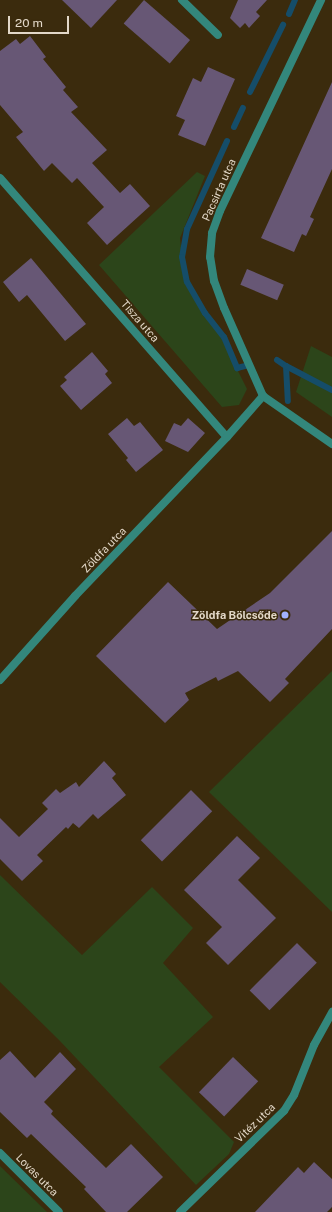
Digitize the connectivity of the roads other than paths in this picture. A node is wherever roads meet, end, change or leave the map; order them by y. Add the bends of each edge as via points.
1 (182, 0) edge
2 (321, 0) edge
3 (218, 35) dead end
4 (0, 178) edge
5 (263, 396) junction
6 (227, 437) junction
7 (332, 444) edge
8 (0, 680) edge
9 (332, 1012) edge
10 (0, 1153) edge
11 (59, 1212) edge
12 (180, 1212) edge

1 - 3 street
2 - 5 street, Pacsirta utca via 220,210 212,233 210,257 214,281
4 - 6 street, Tisza utca
5 - 6 street
5 - 7 street
6 - 8 street, Zöldfa utca via 59,613
9 - 12 street, Vitéz utca via 284,1111
10 - 11 street, Lovas utca

